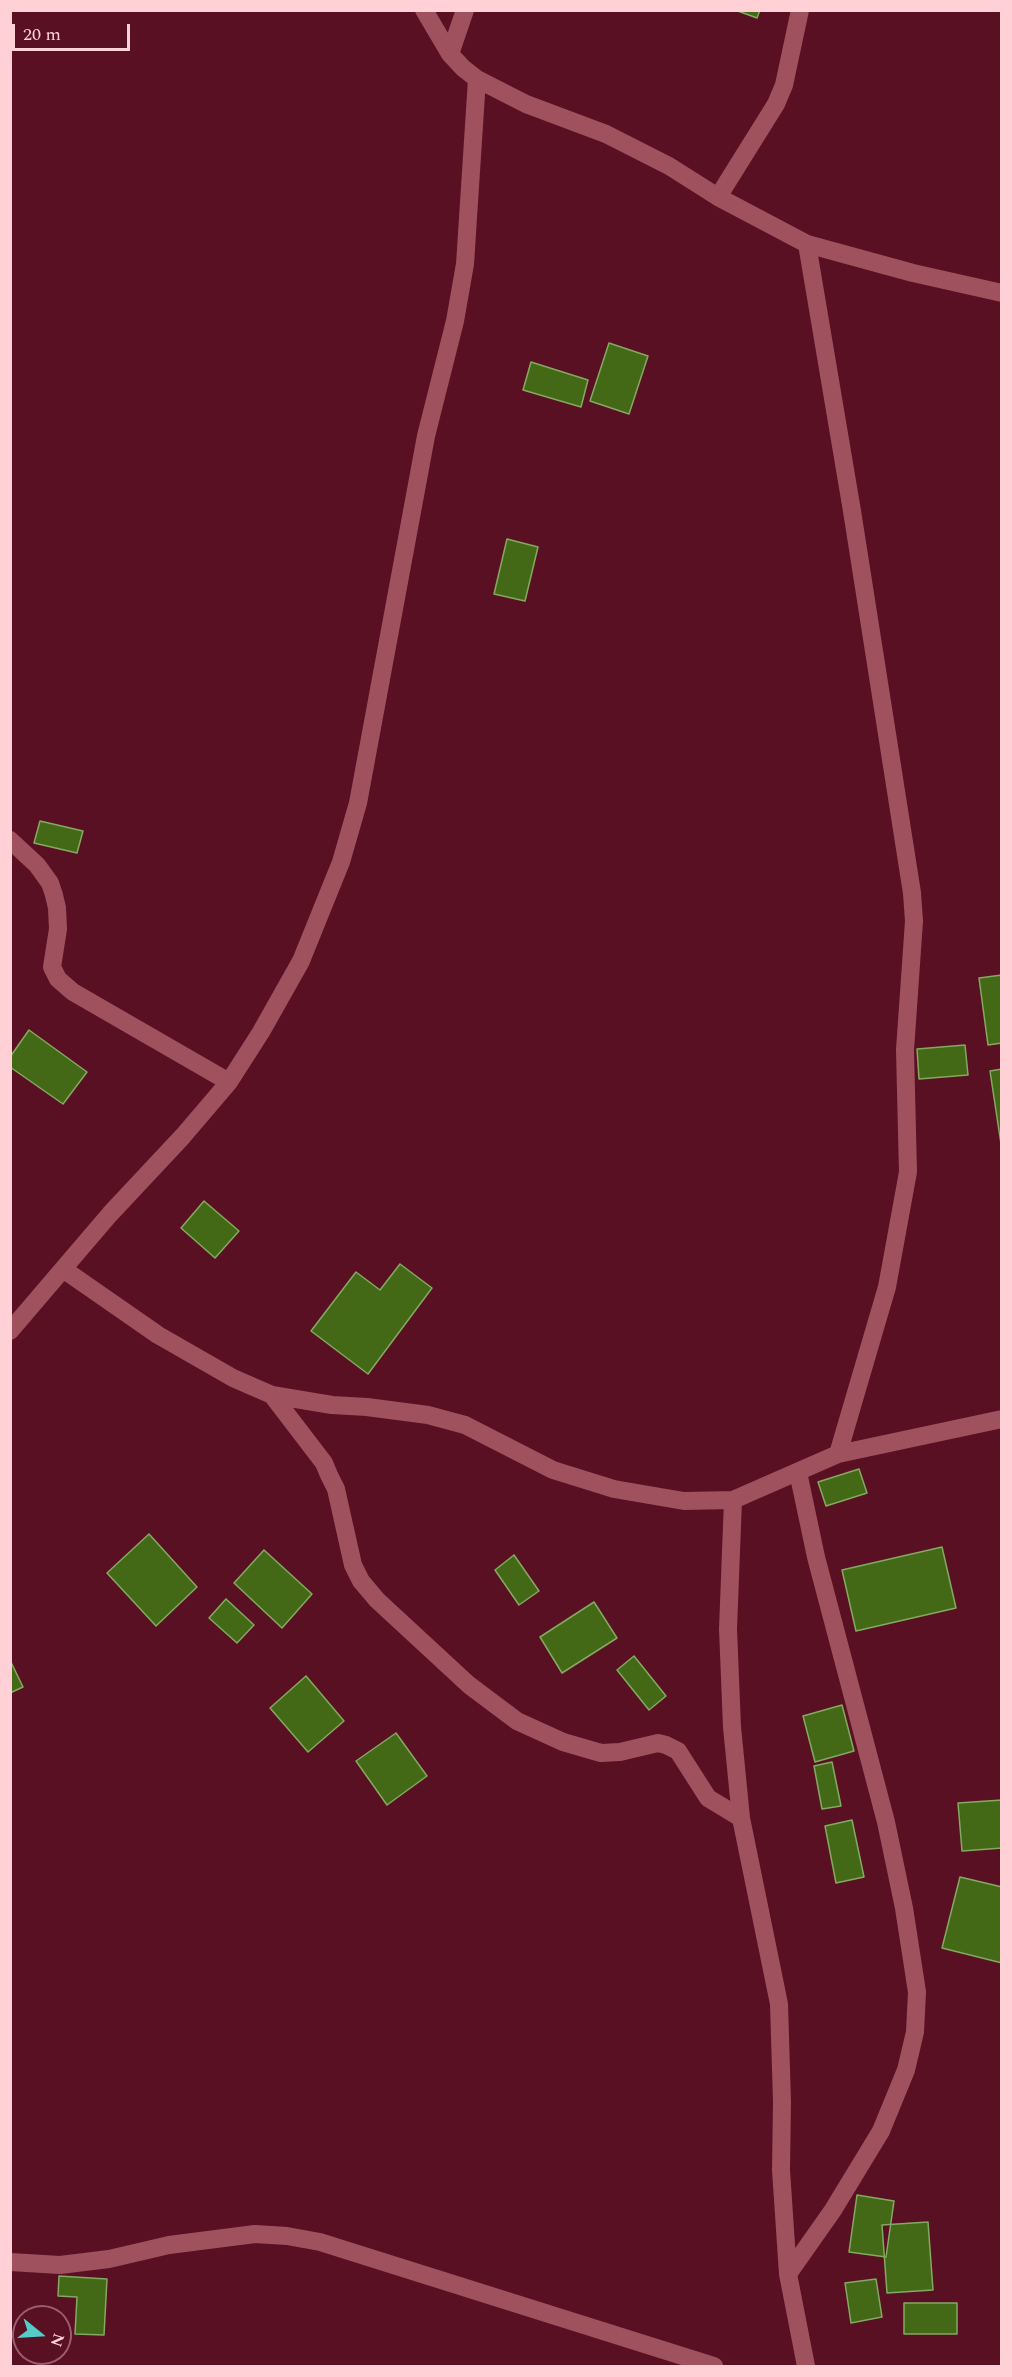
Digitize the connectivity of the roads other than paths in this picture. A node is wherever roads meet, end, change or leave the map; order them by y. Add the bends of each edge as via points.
1 (424, 10) edge
2 (465, 10) edge
3 (800, 10) edge
4 (450, 54) junction
5 (477, 79) junction
6 (718, 197) junction
7 (807, 244) junction
8 (1002, 294) edge
9 (10, 840) edge
10 (229, 1082) junction
11 (63, 1269) junction
12 (10, 1330) edge
13 (272, 1395) junction
14 (1002, 1419) edge
15 (838, 1454) junction
16 (798, 1472) junction
17 (733, 1500) junction
18 (741, 1818) junction
19 (10, 2262) edge
20 (788, 2274) junction
21 (714, 2367) edge
22 (806, 2367) edge

1 - 4 street
2 - 4 street
3 - 6 street via 784,85 776,104
4 - 5 street
5 - 6 street via 526,104 606,134
5 - 10 street via 465,264 426,436 358,803 341,862 301,961
6 - 7 street
7 - 8 street
7 - 15 street via 914,921 905,1050 908,1172 886,1287
9 - 10 street via 50,883 57,908 52,967 58,979 73,992
10 - 11 street
11 - 12 street
11 - 13 street via 158,1335 233,1378
13 - 17 street via 428,1415 465,1425 553,1470 614,1489 684,1501
13 - 18 street via 324,1463 336,1489 360,1581 469,1685 517,1721 563,1742 601,1753 666,1744 678,1751 708,1798
14 - 15 street
15 - 16 street
16 - 17 street
16 - 20 street via 827,1602 886,1822 917,1992 915,2032 906,2070 881,2131
17 - 18 street via 728,1629
18 - 20 street via 778,2004 781,2170
19 - 21 street via 60,2265 255,2234 287,2236 342,2249
20 - 22 street

